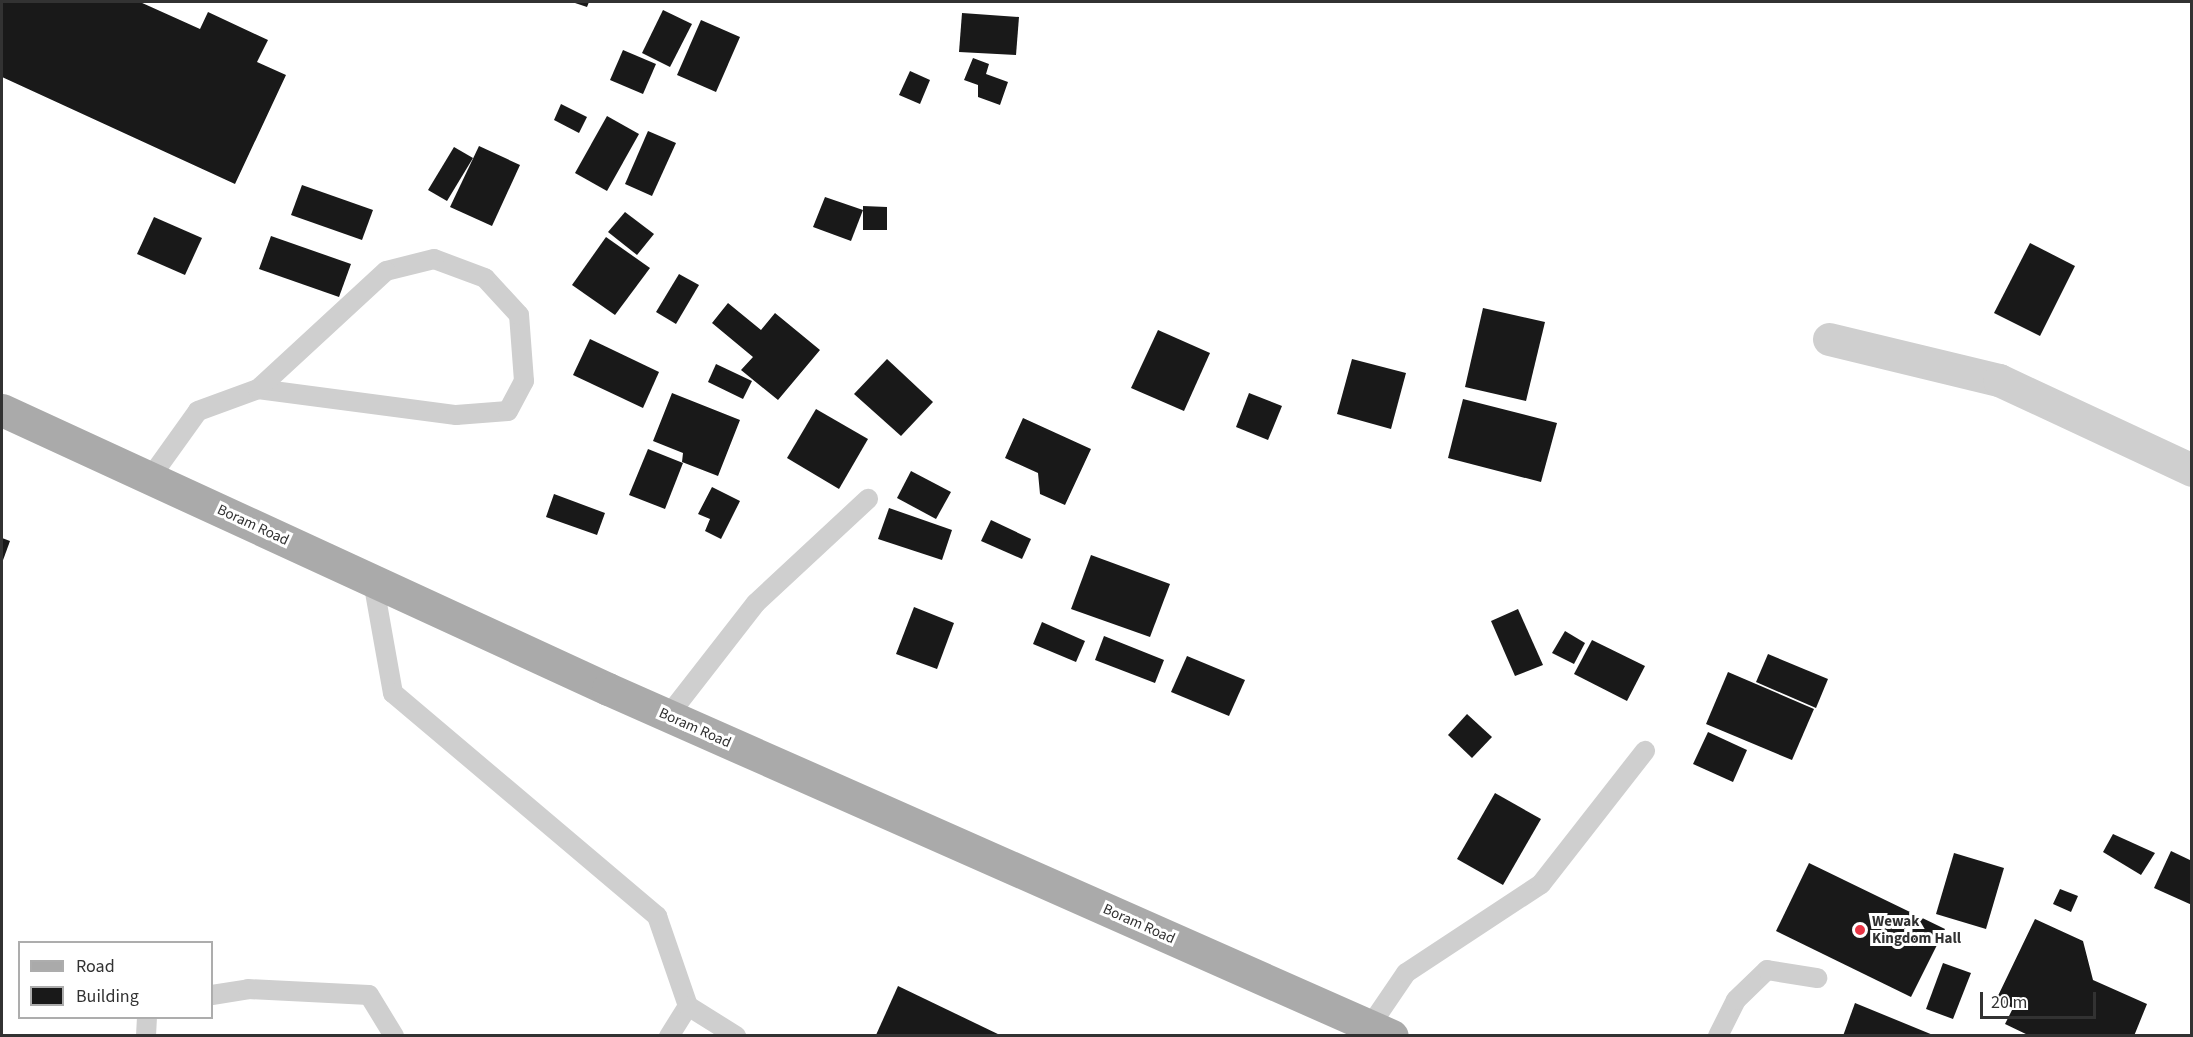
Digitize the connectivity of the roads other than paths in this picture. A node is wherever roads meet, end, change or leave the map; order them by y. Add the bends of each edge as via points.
1 (1829, 339) dead end
2 (258, 389) junction
3 (2, 410) edge
4 (2192, 470) edge
5 (150, 478) junction
6 (868, 500) dead end
7 (373, 581) junction
8 (668, 716) junction
9 (1645, 751) dead end
10 (1817, 978) dead end
11 (213, 995) edge
12 (688, 1006) junction
13 (147, 1019) edge
14 (1381, 1031) edge
15 (146, 1035) edge
16 (394, 1035) edge
17 (669, 1035) edge
18 (736, 1035) edge
19 (1718, 1035) edge

1 - 4 street via 1999,380
2 - 2 lane via 456,415 508,411 524,381 519,315 485,278 434,259 386,271
2 - 5 lane via 198,411
3 - 5 main road, Boram Road
5 - 7 main road, Boram Road
6 - 8 lane via 756,603
7 - 8 main road, Boram Road
7 - 12 lane via 393,693 657,916
8 - 14 main road, Boram Road
9 - 14 lane via 1541,884 1406,973
10 - 19 lane via 1767,970 1736,1000
11 - 16 lane via 248,989 369,995
12 - 17 lane
12 - 18 lane
13 - 15 lane

